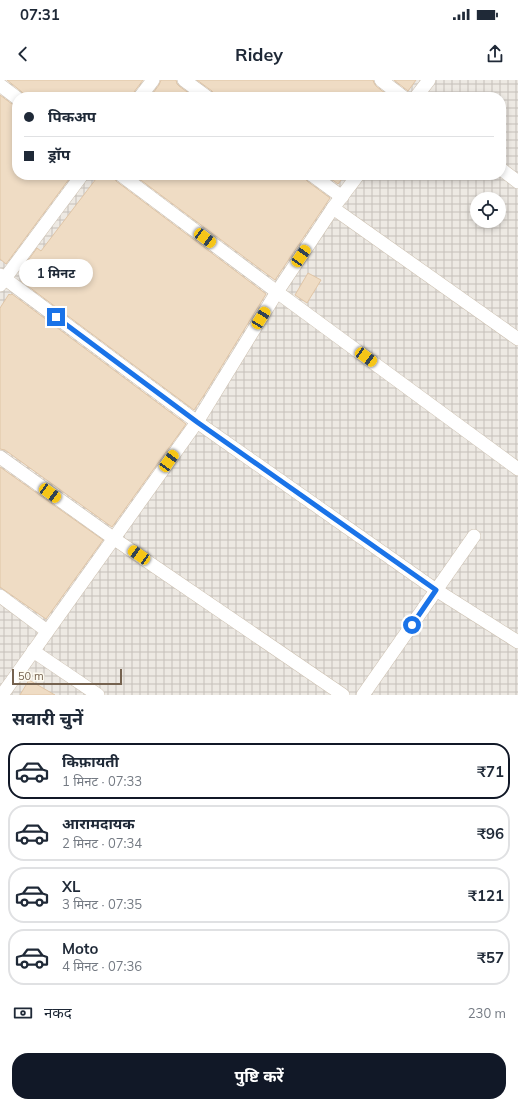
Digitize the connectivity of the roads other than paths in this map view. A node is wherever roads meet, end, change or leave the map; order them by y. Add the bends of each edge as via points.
1 (153, 80) edge
2 (184, 80) edge
3 (381, 80) edge
4 (428, 80) edge
5 (0, 85) edge
6 (144, 92) edge
7 (200, 92) edge
8 (397, 92) edge
9 (420, 92) edge
10 (12, 94) edge
11 (506, 173) edge
12 (78, 180) edge
13 (128, 180) edge
14 (319, 180) edge
15 (354, 180) edge
16 (518, 182) edge
17 (342, 197) junction
18 (333, 208) junction
19 (1, 280) edge
20 (277, 292) junction
21 (518, 339) edge
22 (197, 422) junction
23 (0, 457) edge
24 (518, 469) edge
25 (474, 536) dead end
26 (113, 538) junction
27 (436, 590) junction
28 (0, 596) edge
29 (47, 631) junction
30 (518, 642) edge
31 (33, 650) junction
32 (2, 694) edge
33 (98, 695) edge
34 (343, 695) edge
35 (363, 695) edge

1 - 6 street
2 - 7 street
3 - 8 street
4 - 9 street
5 - 10 street
11 - 16 street
12 - 19 street
13 - 20 street
14 - 17 street
15 - 17 street
17 - 18 street
18 - 20 street
18 - 21 street
19 - 22 street
20 - 22 street
20 - 24 street
22 - 26 street
22 - 27 street
23 - 26 street
25 - 27 street
26 - 29 street
26 - 34 street
27 - 30 street
27 - 35 street
28 - 29 street
29 - 31 street
31 - 32 street
31 - 33 street

